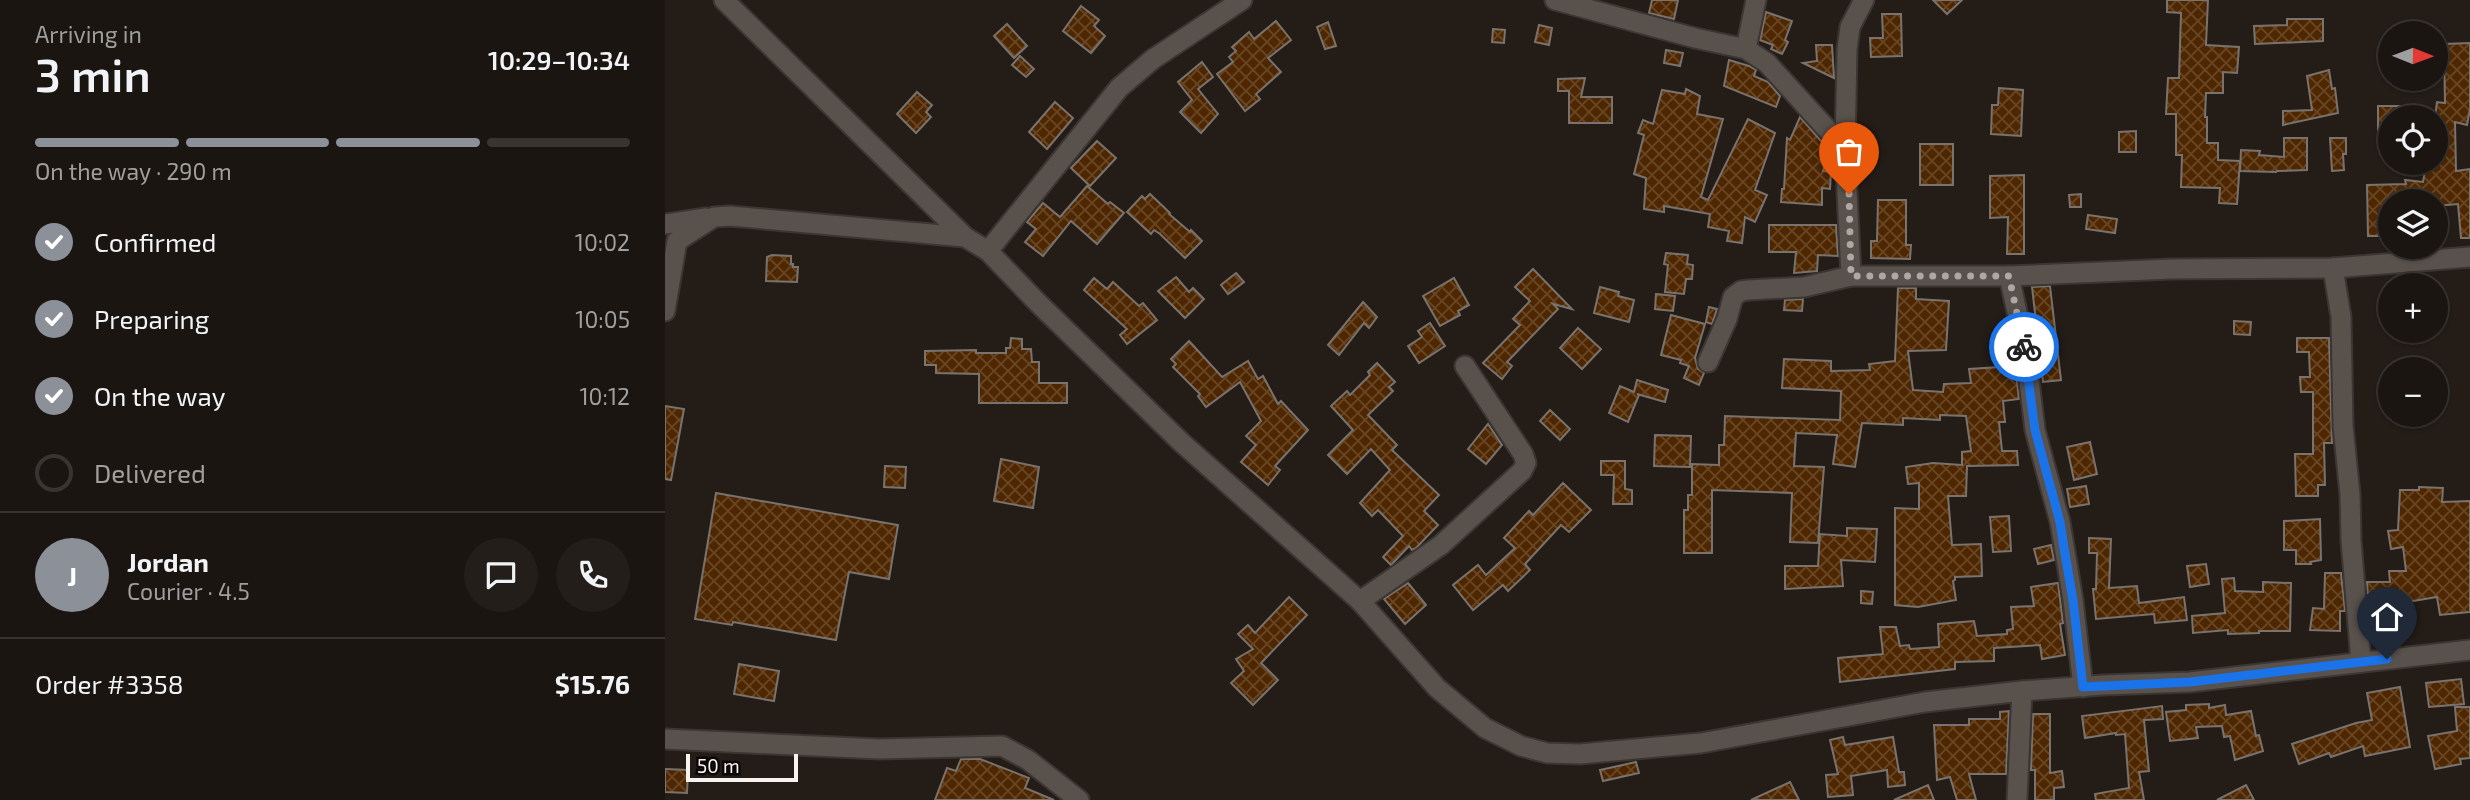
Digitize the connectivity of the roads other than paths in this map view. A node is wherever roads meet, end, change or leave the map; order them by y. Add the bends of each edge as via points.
1 (724, 0) edge
2 (1241, 0) edge
3 (1555, 0) edge
4 (1756, 0) edge
5 (1864, 0) edge
6 (1746, 49) junction
7 (1845, 149) junction
8 (714, 217) junction
9 (665, 224) edge
10 (965, 237) junction
11 (988, 251) junction
12 (2470, 257) edge
13 (2333, 268) junction
14 (1851, 276) junction
15 (2009, 276) junction
16 (665, 311) edge
17 (1708, 362) dead end
18 (1465, 366) dead end
19 (1360, 601) junction
20 (2470, 650) edge
21 (2361, 662) junction
22 (2083, 687) junction
23 (2022, 691) junction
24 (665, 739) edge
25 (1079, 800) edge
26 (2017, 800) edge

1 - 10 street
2 - 11 street via 1153,59 1119,88
3 - 6 street
4 - 6 street
5 - 7 street via 1850,27
6 - 7 street via 1767,62
7 - 14 street
8 - 9 street
8 - 10 street
8 - 16 street via 677,241
10 - 11 street
11 - 19 street via 1181,442
12 - 13 street
13 - 15 street
13 - 21 street via 2341,317 2343,426
14 - 15 street
14 - 17 street via 1804,287 1741,291 1733,297
15 - 22 street via 2025,348 2035,430 2060,522
18 - 19 street via 1526,463 1441,545
19 - 23 street via 1437,688 1485,728 1547,753 1701,743 1925,702
20 - 21 street
21 - 22 street via 2190,682
22 - 23 street
23 - 26 street
24 - 25 street via 879,749 1002,746

